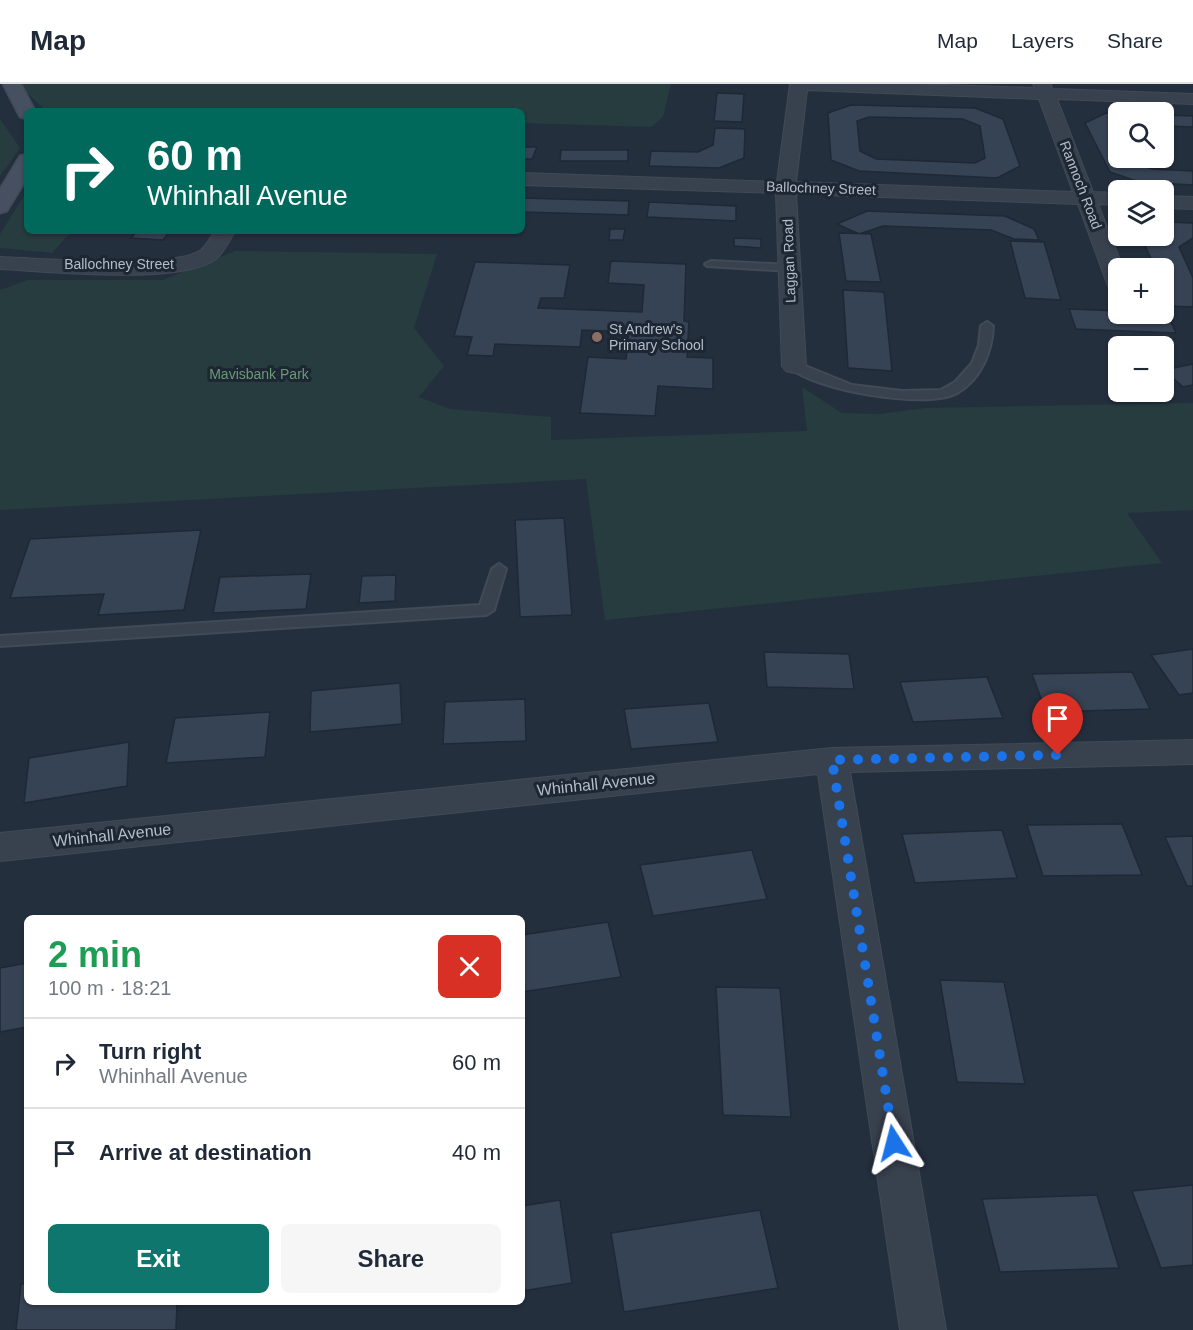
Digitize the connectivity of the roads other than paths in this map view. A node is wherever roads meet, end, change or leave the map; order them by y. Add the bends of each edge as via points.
1 (12, 84) edge
2 (799, 84) edge
3 (1044, 89) edge
4 (1193, 99) edge
5 (24, 108) edge
6 (24, 165) edge
7 (525, 179) edge
8 (786, 187) junction
9 (1087, 198) junction
10 (1108, 199) edge
11 (1174, 202) edge
12 (1193, 203) edge
13 (0, 207) edge
14 (223, 234) edge
15 (1109, 258) edge
16 (0, 262) edge
17 (711, 264) dead end
18 (790, 267) junction
19 (987, 326) dead end
20 (794, 366) joint
21 (499, 569) dead end
22 (0, 641) edge
23 (1193, 752) edge
24 (832, 760) junction
25 (0, 847) edge
26 (923, 1330) edge

1 - 5 street
2 - 3 street
2 - 8 street, Laggan Road
3 - 4 street
3 - 9 street, Rannoch Road
6 - 13 street
7 - 8 street, Ballochney Street
8 - 9 street, Ballochney Street
8 - 18 street, Laggan Road
9 - 10 street, Ballochney Street
9 - 15 street, Rannoch Road
11 - 12 street
14 - 16 street, Ballochney Street via 208,255 181,264 138,267
17 - 18 lane
18 - 20 street, Laggan Road
19 - 20 lane via 987,344 976,368 949,392 899,396 848,387
21 - 22 lane via 486,610
23 - 24 street, Whinhall Avenue
24 - 25 street, Whinhall Avenue
24 - 26 street

